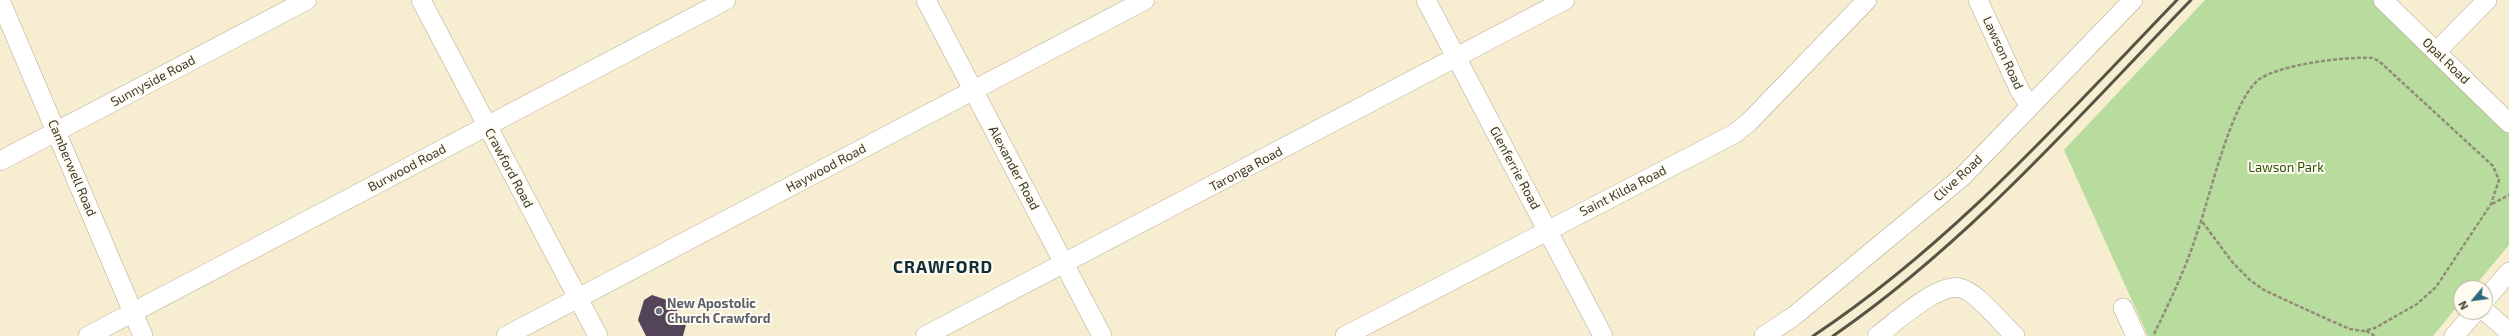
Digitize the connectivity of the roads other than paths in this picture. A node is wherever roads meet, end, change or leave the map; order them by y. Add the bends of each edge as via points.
1 (0, 0) edge
2 (307, 0) edge
3 (421, 0) edge
4 (726, 0) edge
5 (926, 0) edge
6 (1145, 0) edge
7 (1426, 0) edge
8 (1565, 0) edge
9 (1867, 0) edge
10 (1978, 0) edge
11 (2133, 0) edge
12 (2383, 0) edge
13 (2487, 0) edge
14 (2437, 52) junction
15 (1457, 58) junction
16 (973, 90) junction
17 (2030, 106) junction
18 (2509, 123) edge
19 (487, 126) junction
20 (57, 132) junction
21 (0, 161) edge
22 (1547, 230) junction
23 (1065, 264) junction
24 (2509, 272) edge
25 (2493, 291) edge
26 (578, 298) junction
27 (2123, 308) dead end
28 (133, 312) junction
29 (2493, 318) edge
30 (2468, 320) edge
31 (2509, 332) edge
32 (88, 336) edge
33 (143, 336) edge
34 (506, 336) edge
35 (598, 336) edge
36 (925, 336) edge
37 (1102, 336) edge
38 (1345, 336) edge
39 (1603, 336) edge
40 (1764, 336) edge
41 (1877, 336) edge
42 (2015, 336) edge
43 (2136, 336) edge
44 (2454, 336) edge

1 - 20 street, Camberwell Road
2 - 20 street, Sunnyside Road
3 - 19 street, Crawford Road
4 - 19 street, Burwood Road
5 - 16 street, Alexander Road
6 - 16 street, Haywood Road
7 - 15 street, Glenferrie Road
8 - 15 street, Taronga Road
9 - 22 street, Saint Kilda Road via 1738,131
10 - 17 street, Lawson Road via 2020,91
11 - 17 street, Clive Road
12 - 14 street, Opal Road
13 - 14 street
14 - 18 street, Opal Road
15 - 22 street, Glenferrie Road
15 - 23 street, Taronga Road
16 - 23 street, Alexander Road
16 - 26 street, Haywood Road
17 - 40 street, Clive Road via 1962,177 1794,316
19 - 26 street, Crawford Road
19 - 28 street, Burwood Road
20 - 21 street, Sunnyside Road
20 - 28 street, Camberwell Road
22 - 38 street, Saint Kilda Road
22 - 39 street, Glenferrie Road
23 - 36 street, Taronga Road
23 - 37 street, Alexander Road
24 - 25 street
26 - 34 street, Haywood Road
26 - 35 street, Crawford Road
27 - 43 street
28 - 32 street, Burwood Road
28 - 33 street, Camberwell Road
29 - 31 street
30 - 44 street
41 - 42 street via 1933,295 1947,288 1960,288 1971,293

